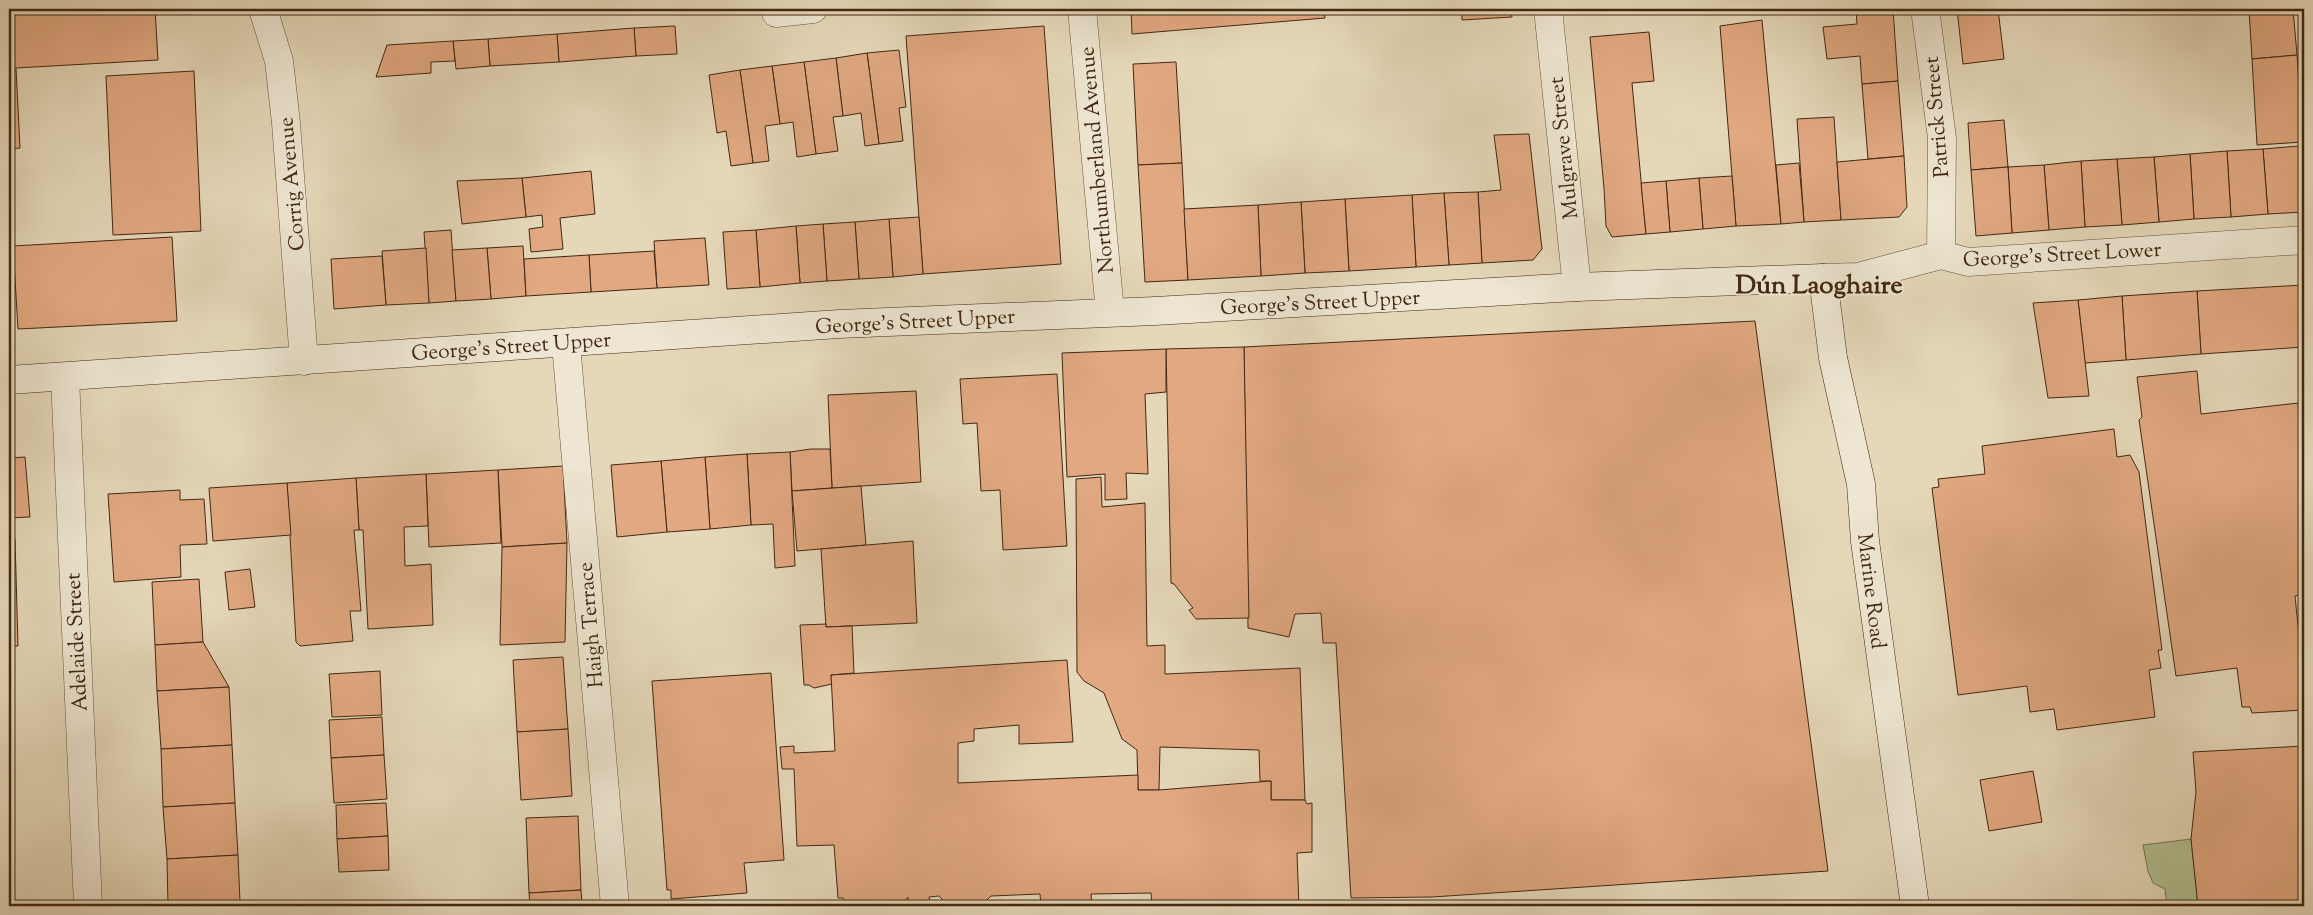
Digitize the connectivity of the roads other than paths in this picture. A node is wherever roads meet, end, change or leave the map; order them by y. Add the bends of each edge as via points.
1 (264, 9) edge
2 (813, 9) edge
3 (1082, 9) edge
4 (1548, 9) edge
5 (1926, 9) edge
6 (776, 13) dead end
7 (2304, 240) edge
8 (1941, 256) junction
9 (1822, 278) junction
10 (1577, 287) junction
11 (1110, 312) junction
12 (566, 344) junction
13 (304, 361) junction
14 (65, 377) junction
15 (9, 380) edge
16 (88, 906) edge
17 (614, 906) edge
18 (1915, 906) edge

1 - 13 street, Corrig Avenue via 280,62
2 - 6 street
3 - 11 street, Northumberland Avenue
4 - 10 street, Mulgrave Street
5 - 8 street, Patrick Street via 1942,138
7 - 8 street, George's Street Lower via 1968,262
8 - 9 street, George's Street Lower via 1858,277
9 - 10 street, George's Street Upper
9 - 18 street, Marine Road via 1833,358 1861,484 1866,550
10 - 11 street, George's Street Upper
11 - 12 street, George's Street Upper via 839,324
12 - 13 street, George's Street Upper
12 - 17 street, Haigh Terrace
13 - 14 street, George's Street Upper
14 - 15 street, George's Street Upper
14 - 16 street, Adelaide Street

